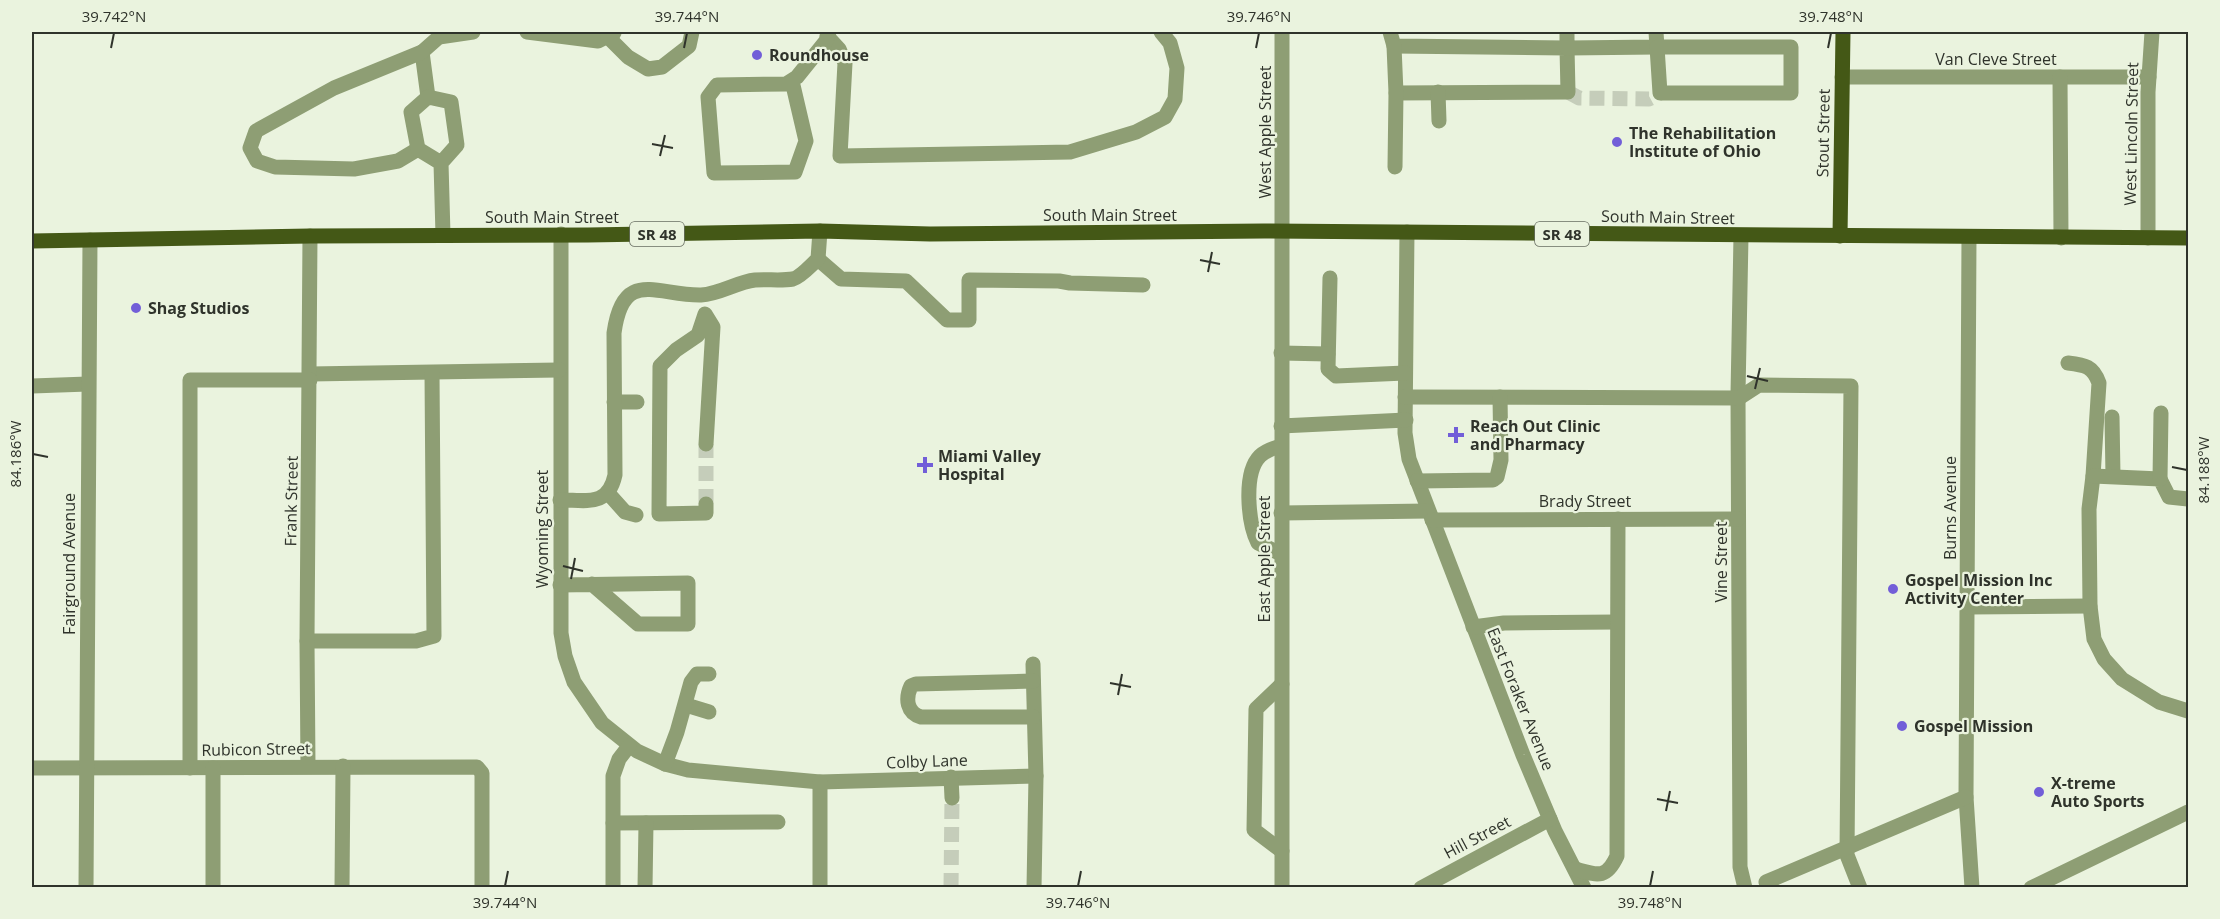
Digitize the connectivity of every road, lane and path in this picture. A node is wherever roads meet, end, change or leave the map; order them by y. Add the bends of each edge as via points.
1 (473, 32) edge
2 (527, 32) edge
3 (692, 32) edge
4 (1161, 32) edge
5 (1282, 32) edge
6 (1567, 32) edge
7 (1843, 32) edge
8 (2152, 32) edge
9 (612, 34) edge
10 (828, 34) edge
11 (1392, 39) edge
12 (1657, 39) edge
13 (1567, 48) junction
14 (422, 52) junction
15 (2149, 76) junction
16 (1842, 77) junction
17 (2060, 77) junction
18 (792, 81) junction
19 (1438, 92) junction
20 (1396, 93) junction
21 (428, 97) junction
22 (1439, 121) dead end
23 (418, 149) junction
24 (441, 163) junction
25 (1395, 167) dead end
26 (820, 231) junction
27 (1283, 231) junction
28 (1407, 232) junction
29 (561, 234) junction
30 (443, 235) junction
31 (310, 236) junction
32 (1741, 236) junction
33 (1840, 236) junction
34 (1969, 237) junction
35 (2061, 237) junction
36 (2148, 238) junction
37 (2188, 238) edge
38 (90, 240) junction
39 (32, 241) edge
40 (818, 259) junction
41 (1330, 278) dead end
42 (1143, 285) dead end
43 (702, 295) junction
44 (705, 314) junction
45 (1281, 353) junction
46 (1328, 354) junction
47 (2068, 363) dead end
48 (560, 370) junction
49 (432, 373) junction
50 (1405, 373) junction
51 (310, 377) junction
52 (88, 384) junction
53 (32, 386) edge
54 (1405, 397) junction
55 (1500, 397) junction
56 (1739, 398) junction
57 (614, 402) junction
58 (637, 402) dead end
59 (2161, 413) dead end
60 (2112, 417) dead end
61 (1406, 420) junction
62 (1281, 426) junction
63 (706, 444) tunnel mouth
64 (1281, 446) junction
65 (2093, 476) junction
66 (2113, 476) junction
67 (2160, 479) junction
68 (1417, 481) junction
69 (608, 493) junction
70 (2188, 499) edge
71 (560, 500) junction
72 (706, 504) dead end
73 (1281, 513) junction
74 (636, 515) dead end
75 (1430, 516) junction
76 (1617, 519) junction
77 (1738, 519) junction
78 (1281, 554) junction
79 (592, 584) junction
80 (560, 585) junction
81 (2090, 606) junction
82 (1968, 607) junction
83 (1617, 622) junction
84 (1473, 627) junction
85 (307, 641) junction
86 (1033, 664) dead end
87 (709, 674) dead end
88 (1033, 681) junction
89 (1282, 684) junction
90 (686, 705) junction
91 (2188, 711) edge
92 (709, 712) dead end
93 (1033, 717) junction
94 (629, 746) junction
95 (672, 765) junction
96 (308, 766) junction
97 (343, 766) junction
98 (32, 768) edge
99 (190, 768) junction
100 (213, 768) junction
101 (86, 769) junction
102 (1036, 776) junction
103 (951, 777) junction
104 (819, 782) junction
105 (1966, 797) junction
106 (952, 798) tunnel mouth
107 (2188, 812) edge
108 (1550, 819) junction
109 (778, 822) dead end
110 (613, 823) junction
111 (646, 823) junction
112 (1847, 846) junction
113 (1282, 851) junction
114 (1575, 869) junction
115 (1767, 882) dead end
116 (86, 888) edge
117 (213, 888) edge
118 (342, 888) edge
119 (482, 888) edge
120 (613, 888) edge
121 (645, 888) edge
122 (820, 888) edge
123 (1034, 888) edge
124 (1282, 888) edge
125 (1421, 888) edge
126 (1584, 888) edge
127 (1745, 888) edge
128 (1860, 888) edge
129 (1972, 888) edge
130 (2031, 888) edge

1 - 14 street via 439,36
2 - 9 street via 598,41
3 - 9 street via 689,45 662,67 648,69 628,57
4 - 10 street via 1170,43 1177,68 1176,99 1164,117 1136,132 1070,152 876,156 840,156 845,63
5 - 27 street, West Apple Street
6 - 13 street
7 - 16 main road, Stout Street
8 - 15 street, West Lincoln Street
10 - 18 street
11 - 13 street
11 - 20 street
12 - 12 street via 1660,93 1791,93 1791,47
12 - 13 street
13 - 19 street via 1568,92
14 - 21 street
14 - 23 street via 334,88 256,131 249,148 257,161 275,167 354,169 398,161
15 - 17 street, Van Cleve Street
15 - 36 street, West Lincoln Street
16 - 17 street, Van Cleve Street
16 - 33 main road, Stout Street
17 - 35 street
18 - 18 street via 717,85 708,97 714,173 795,171 806,141
19 - 20 street
19 - 22 street
20 - 25 street
21 - 23 street via 411,111
21 - 24 street via 451,102 458,145
23 - 24 street
24 - 30 street
26 - 27 main road, South Main Street / SR 48
26 - 29 main road, South Main Street / SR 48
26 - 40 street
27 - 28 main road, South Main Street / SR 48
27 - 45 street, East Apple Street
28 - 32 main road, South Main Street / SR 48
28 - 50 street, East Foraker Avenue
29 - 30 main road, South Main Street / SR 48
29 - 48 street, Wyoming Street
30 - 31 main road, South Main Street / SR 48
31 - 38 main road, South Main Street / SR 48
31 - 51 street, Frank Street
32 - 33 main road, South Main Street / SR 48
32 - 56 street, Vine Street
33 - 34 main road, South Main Street / SR 48
34 - 35 main road, South Main Street / SR 48
34 - 82 street, Burns Avenue
35 - 36 main road, South Main Street / SR 48
36 - 37 main road, South Main Street / SR 48
38 - 39 main road, South Main Street / SR 48
38 - 52 street, Fairground Avenue
40 - 42 street via 841,279 906,281 947,320 969,320 969,280
40 - 43 street via 795,279 754,280
41 - 46 street
43 - 44 street
43 - 57 street via 651,288 626,298 617,312 614,333
44 - 63 street via 713,327
44 - 72 street via 698,335 660,366 659,514 706,513
45 - 46 street
45 - 62 street, East Apple Street
46 - 50 street via 1328,369 1336,376
47 - 65 street via 2087,365 2099,383
48 - 49 street
48 - 71 street, Wyoming Street
49 - 51 street
49 - 85 street via 434,636 416,641
50 - 54 street, East Foraker Avenue
51 - 85 street, Frank Street
51 - 99 street via 190,380
52 - 53 street
52 - 101 street, Fairground Avenue
54 - 55 street
54 - 61 street, East Foraker Avenue
55 - 56 street
55 - 68 street via 1501,460 1497,477
56 - 77 street, Vine Street
56 - 112 street via 1759,386 1851,386
57 - 58 street
57 - 69 street via 615,475
59 - 67 street
60 - 66 street
61 - 62 street
61 - 68 street, East Foraker Avenue via 1409,459
62 - 64 street, East Apple Street
64 - 73 street, East Apple Street
64 - 78 street via 1259,456 1250,476 1249,495 1251,524 1258,543
65 - 66 street
65 - 81 street via 2089,494
66 - 67 street
67 - 70 street via 2169,497
68 - 75 street, East Foraker Avenue
69 - 71 street via 595,500
69 - 74 street via 625,512
71 - 80 street, Wyoming Street
73 - 75 street, Brady Street
73 - 78 street, East Apple Street
75 - 76 street, Brady Street
75 - 84 street, East Foraker Avenue
76 - 77 street, Brady Street
76 - 83 street
77 - 127 street, Vine Street via 1740,867
78 - 89 street, East Apple Street
79 - 79 street via 688,583 688,624 638,624
79 - 80 street
80 - 94 street, Wyoming Street via 561,633 574,682 602,723
81 - 82 street
81 - 91 street via 2096,645 2115,673 2159,702
82 - 105 street, Burns Avenue
83 - 84 street via 1504,622
83 - 114 street via 1617,856 1604,874
84 - 108 street, East Foraker Avenue
85 - 96 street, Frank Street
86 - 88 street
87 - 90 street via 697,674 694,678
88 - 93 street
88 - 93 street via 916,684 910,686 907,694 909,710 921,717
89 - 113 street, East Apple Street
89 - 113 street via 1256,709 1254,830
90 - 92 street
90 - 95 street
93 - 102 street
94 - 95 street, Wyoming Street
94 - 110 street via 619,759 614,776
95 - 104 street via 688,770
96 - 97 street, Rubicon Street
96 - 100 street, Rubicon Street
97 - 118 street
97 - 119 street, Rubicon Street via 480,768
98 - 101 street, Rubicon Street
99 - 100 street, Rubicon Street
99 - 101 street, Rubicon Street
100 - 117 street
101 - 116 street, Fairground Avenue
102 - 103 street, Colby Lane
102 - 123 street
103 - 104 street, Colby Lane
103 - 106 street
104 - 122 street
105 - 112 street
105 - 129 street, Burns Avenue
107 - 130 street
108 - 114 street, East Foraker Avenue
108 - 125 street, Hill Street
109 - 111 street
110 - 111 street
110 - 120 street
111 - 121 street
112 - 115 street
112 - 128 street via 1850,866
113 - 124 street, East Apple Street
114 - 126 street, East Foraker Avenue

